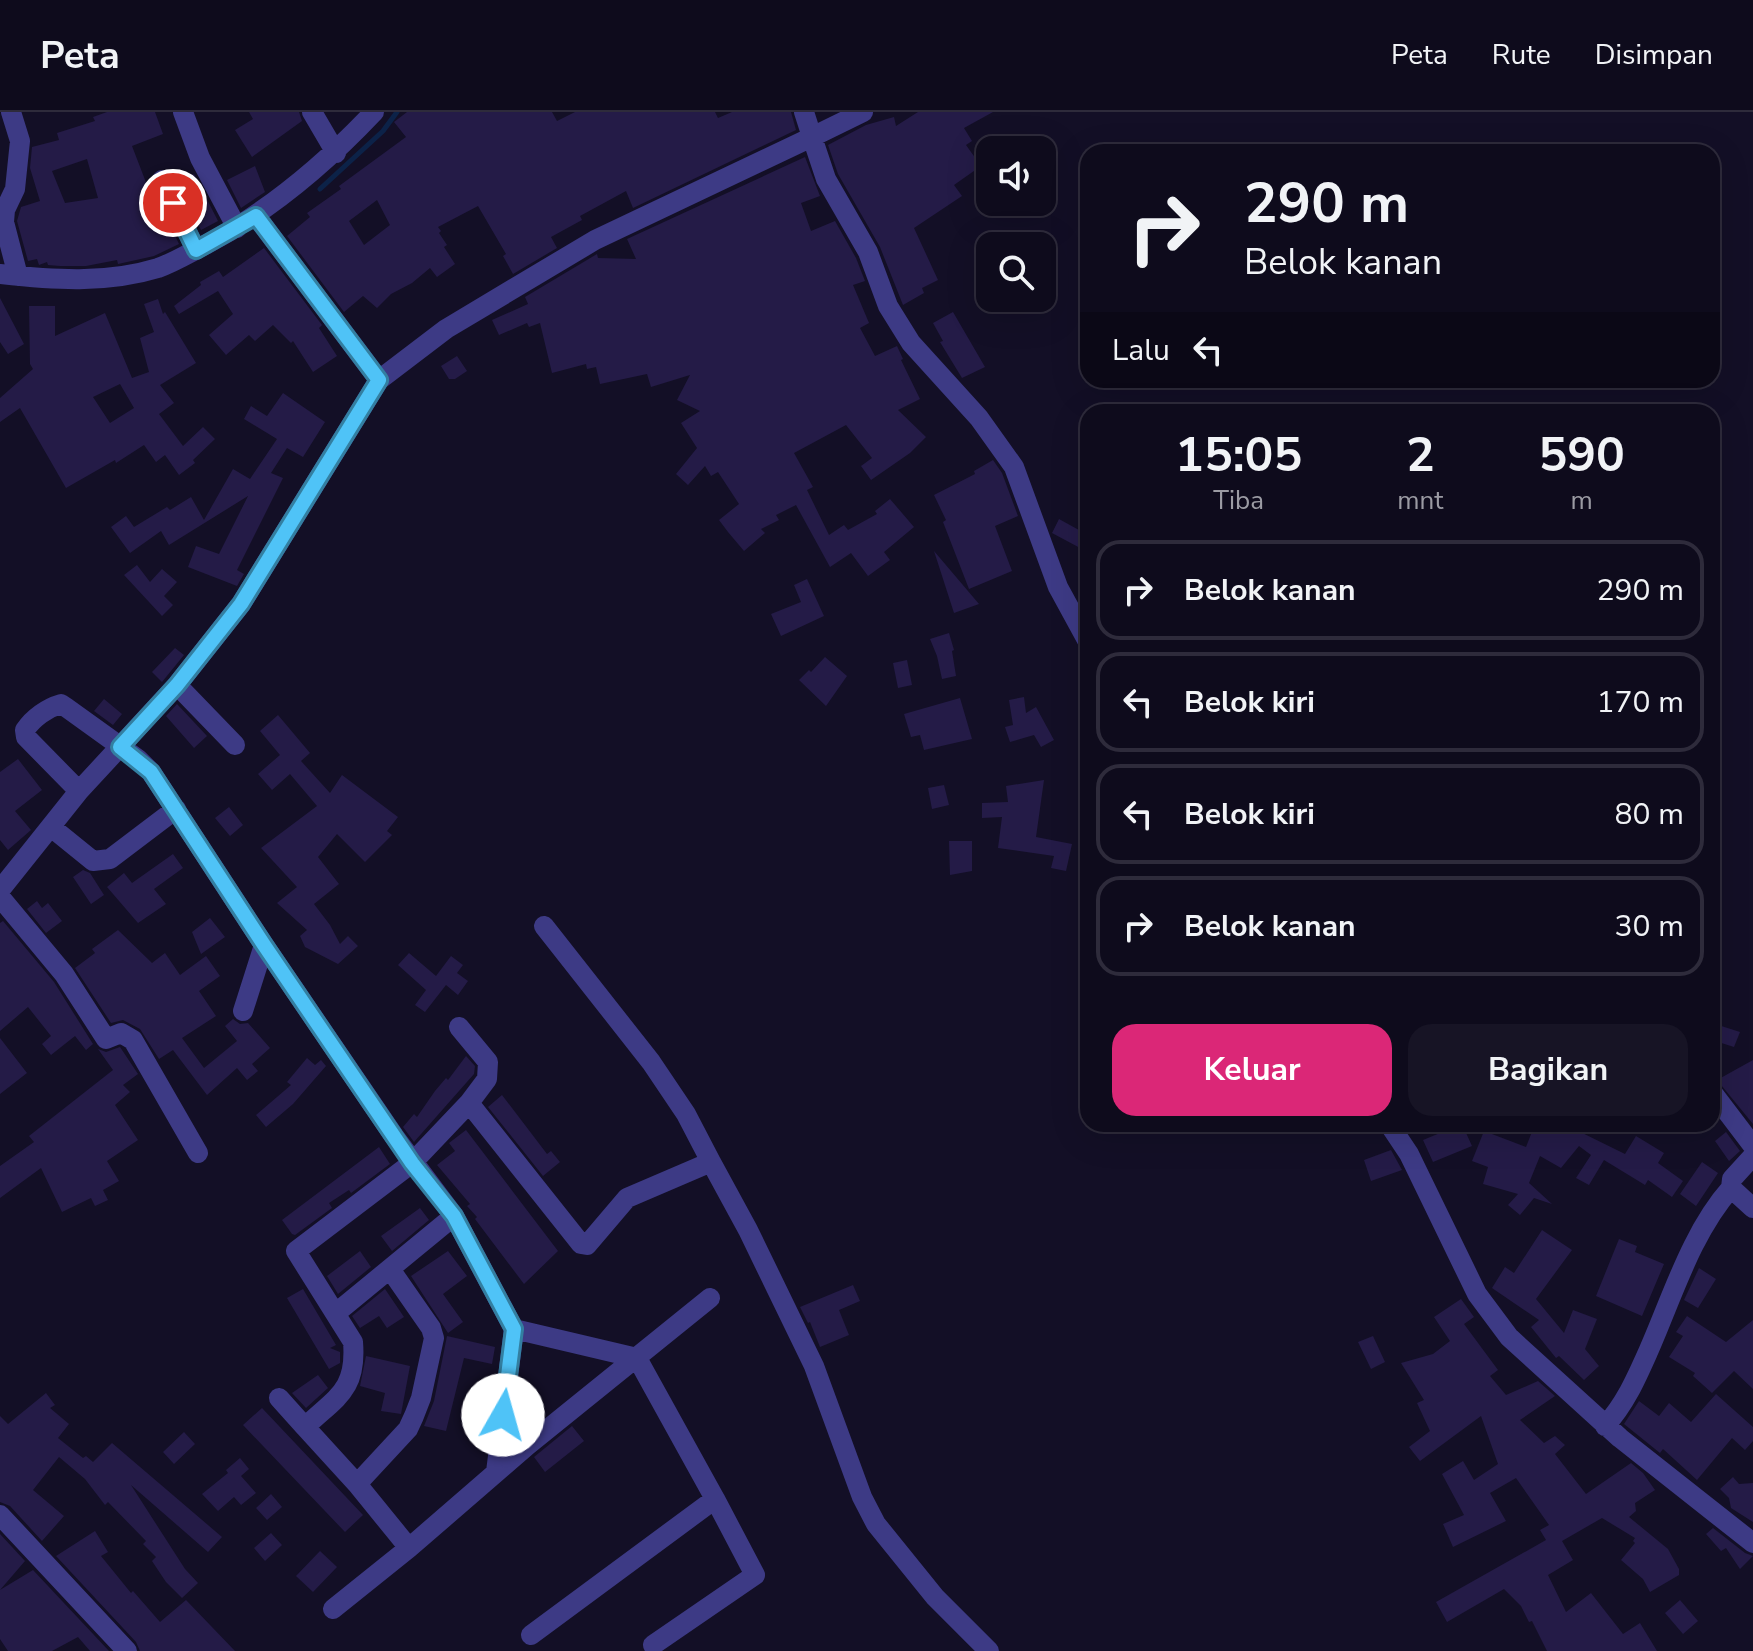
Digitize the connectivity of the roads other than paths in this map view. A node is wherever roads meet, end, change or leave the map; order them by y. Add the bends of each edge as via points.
1 (11, 112) edge
2 (183, 112) edge
3 (312, 112) edge
4 (374, 112) edge
5 (804, 112) edge
6 (863, 112) edge
7 (40, 131) dead end
8 (19, 133) junction
9 (812, 137) junction
10 (336, 153) junction
11 (162, 180) dead end
12 (263, 224) junction
13 (237, 228) junction
14 (196, 250) junction
15 (9, 275) edge
16 (379, 380) junction
17 (1080, 627) edge
18 (177, 685) junction
19 (235, 745) dead end
20 (120, 747) junction
21 (79, 791) junction
22 (176, 809) junction
23 (51, 827) junction
24 (7, 866) edge
25 (0, 890) edge
26 (0, 897) edge
27 (544, 926) dead end
28 (264, 945) junction
29 (243, 1011) dead end
30 (459, 1027) dead end
31 (469, 1103) junction
32 (1720, 1103) edge
33 (1394, 1132) edge
34 (1753, 1146) edge
35 (198, 1153) dead end
36 (1753, 1156) edge
37 (711, 1162) junction
38 (412, 1163) junction
39 (1731, 1188) junction
40 (1753, 1208) edge
41 (454, 1216) junction
42 (390, 1269) junction
43 (710, 1298) dead end
44 (336, 1313) junction
45 (514, 1329) junction
46 (637, 1358) junction
47 (279, 1398) dead end
48 (1605, 1426) junction
49 (305, 1427) junction
50 (496, 1472) junction
51 (357, 1484) junction
52 (715, 1499) junction
53 (0, 1515) edge
54 (1753, 1543) edge
55 (409, 1548) junction
56 (333, 1609) dead end
57 (531, 1635) dead end
58 (653, 1645) dead end
59 (127, 1651) edge
60 (989, 1651) edge

1 - 8 street
2 - 13 street via 200,158
3 - 10 street
4 - 10 street
5 - 9 street
6 - 9 street
7 - 8 street
8 - 15 street via 15,189 4,222
9 - 16 street via 595,240 446,329
9 - 17 street via 826,179 868,252 888,306 911,343 979,418 1014,467 1058,587
10 - 12 street
11 - 14 street
12 - 13 street
12 - 16 street
13 - 14 street
14 - 15 street via 157,268 102,278
16 - 18 street via 241,604
18 - 19 street
18 - 20 street
20 - 21 street
20 - 21 street via 61,704 28,725 26,737
20 - 22 street via 151,772
21 - 23 street
22 - 23 street via 101,861 93,861
22 - 28 street
23 - 24 street
24 - 25 street
26 - 35 street via 64,974 106,1039 121,1033 133,1040
27 - 37 street via 651,1062
28 - 29 street
28 - 38 street
30 - 31 street via 488,1062 487,1079
31 - 37 street via 581,1244 587,1245 627,1198
31 - 38 street
32 - 34 street
33 - 48 street via 1477,1294 1509,1337
36 - 39 street via 1732,1179
37 - 60 street via 814,1366 876,1524 935,1597
38 - 41 street
38 - 44 street via 298,1247 297,1254
39 - 40 street
39 - 48 street via 1693,1249 1632,1389
41 - 42 street
41 - 45 street
42 - 44 street
42 - 51 street via 434,1338 408,1429
43 - 46 street
44 - 49 street via 353,1342 352,1378 342,1395
45 - 46 street
45 - 50 street
46 - 50 street
46 - 52 street
47 - 49 street
48 - 54 street
49 - 51 street
50 - 55 street
51 - 55 street
52 - 57 street
52 - 58 street via 755,1575
53 - 59 street
55 - 56 street

